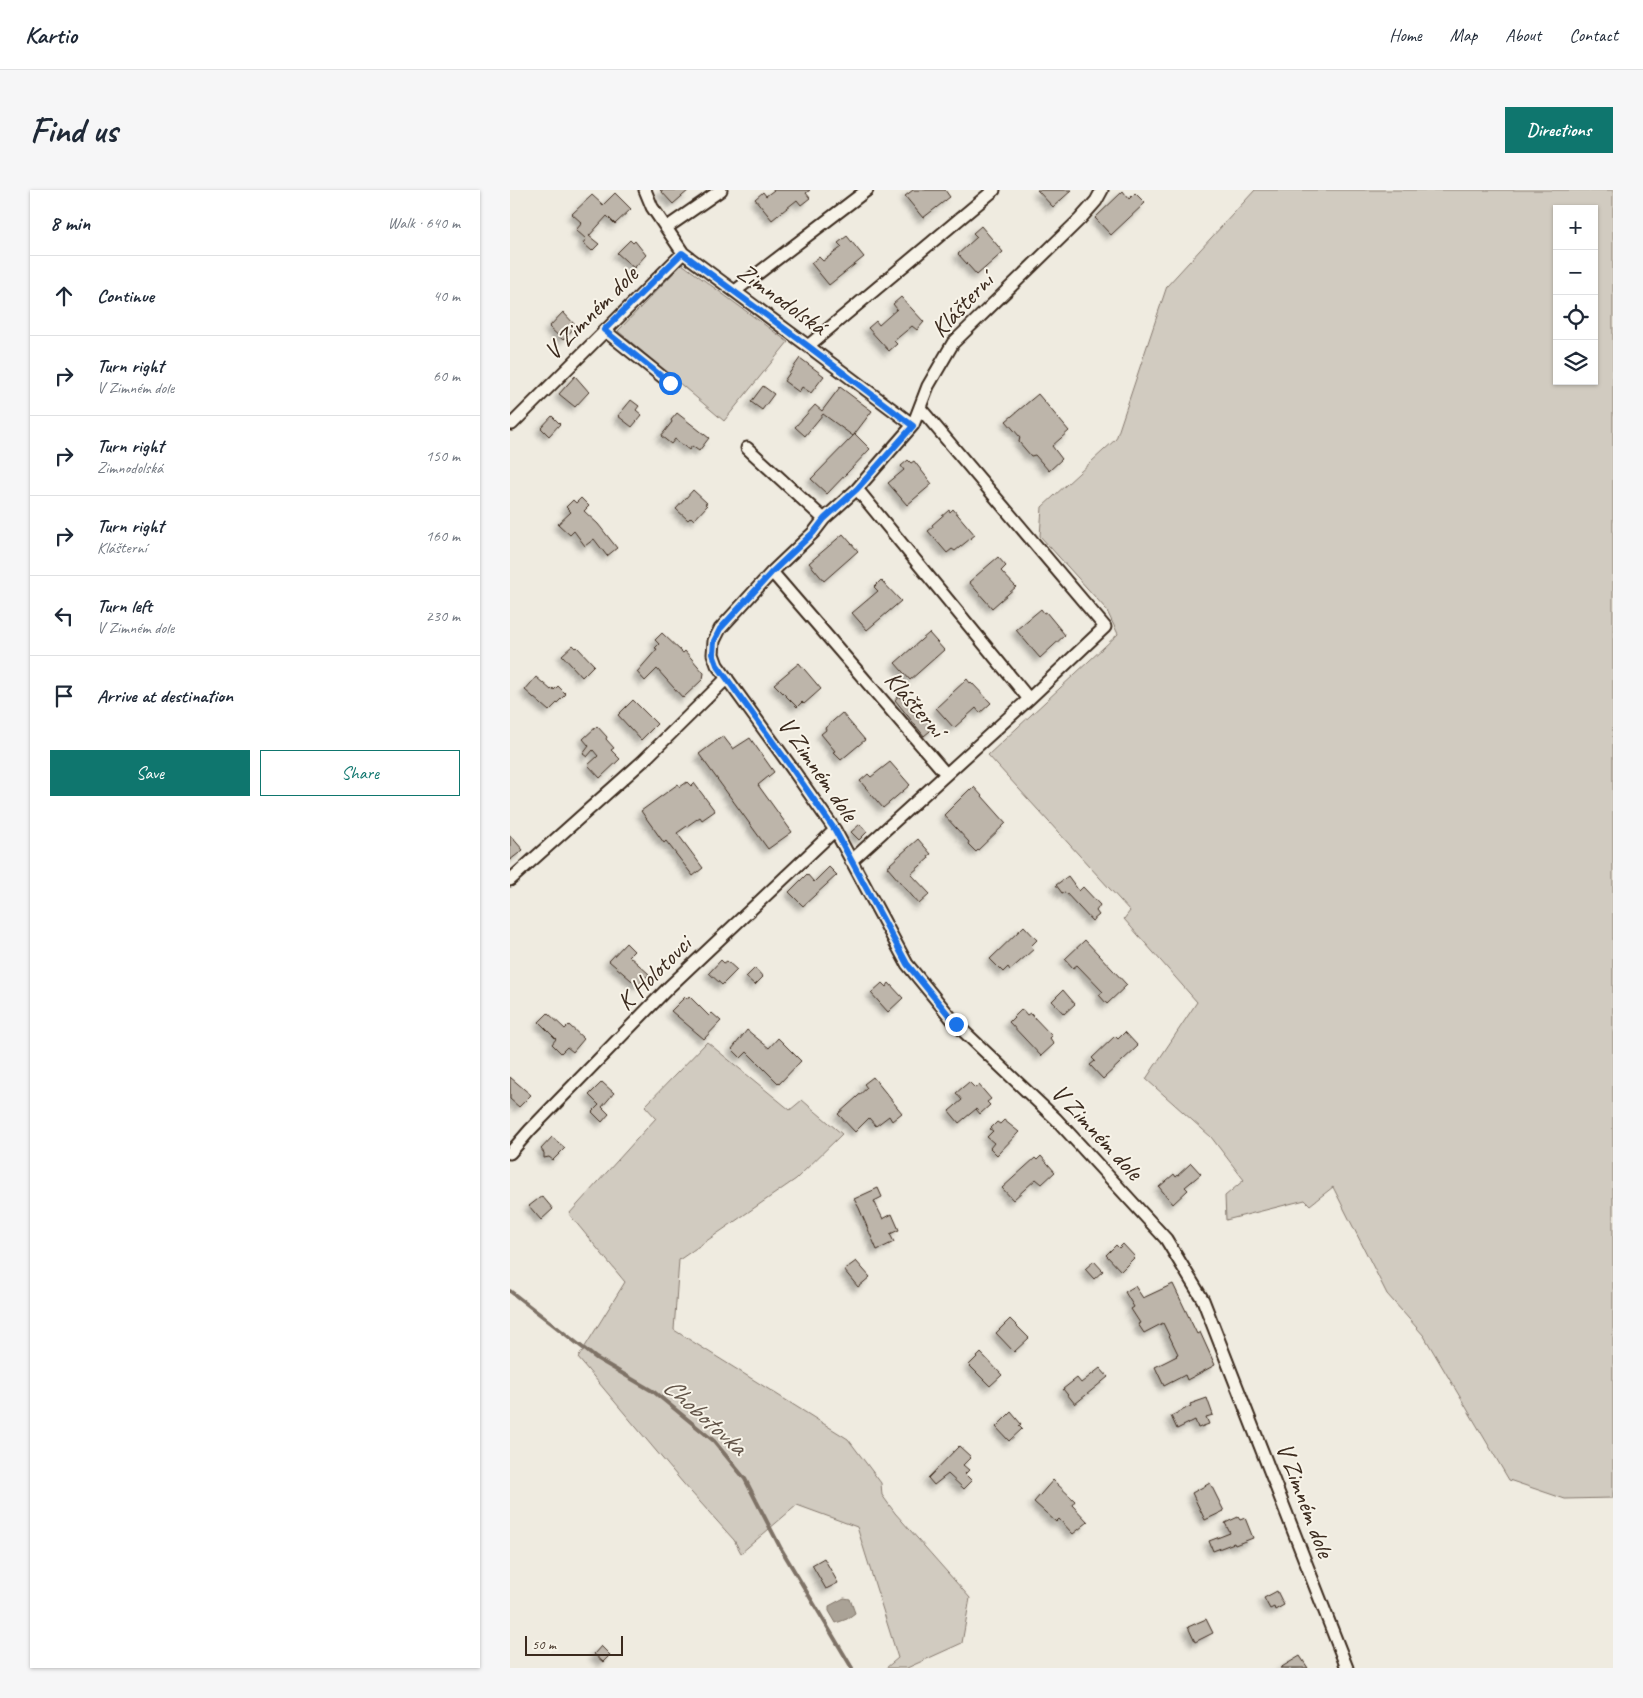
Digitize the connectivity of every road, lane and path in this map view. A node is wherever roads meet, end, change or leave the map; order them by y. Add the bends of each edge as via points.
1 (645, 190) edge
2 (722, 190) edge
3 (867, 190) edge
4 (994, 190) edge
5 (1102, 190) edge
6 (666, 228) junction
7 (682, 253) junction
8 (735, 291) junction
9 (604, 330) junction
10 (808, 346) junction
11 (670, 383) dead end
12 (920, 408) junction
13 (510, 423) edge
14 (913, 426) junction
15 (747, 448) dead end
16 (857, 489) junction
17 (824, 519) junction
18 (772, 572) junction
19 (713, 654) joint
20 (727, 678) junction
21 (1029, 699) junction
22 (946, 774) junction
23 (835, 830) junction
24 (851, 861) junction
25 (510, 880) edge
26 (510, 1153) edge
27 (1347, 1668) edge

1 - 6 street, Zimnodolská
2 - 6 street
3 - 8 street
4 - 10 street
5 - 12 street, Klášterní via 1080,219 953,343 928,386
6 - 7 street, Zimnodolská
7 - 8 street, Zimnodolská
7 - 9 street, V Zimném dole
8 - 10 street, Zimnodolská
9 - 11 street
9 - 13 street, V Zimném dole
10 - 14 street, Zimnodolská
12 - 14 street, Klášterní
12 - 21 street via 1105,627
14 - 16 street, Klášterní
15 - 17 street
16 - 17 street, Klášterní
16 - 21 street
17 - 18 street, Klášterní
18 - 19 street, Klášterní via 720,629 714,641
18 - 22 street, Klášterní
19 - 20 street, V Zimném dole
20 - 23 street, V Zimném dole
20 - 25 street via 643,761
21 - 22 street
22 - 24 street
23 - 24 street, V Zimném dole
23 - 26 street, K Holotovci via 669,987
24 - 27 street, V Zimném dole via 907,964 956,1024 1056,1119 1166,1239 1203,1300

